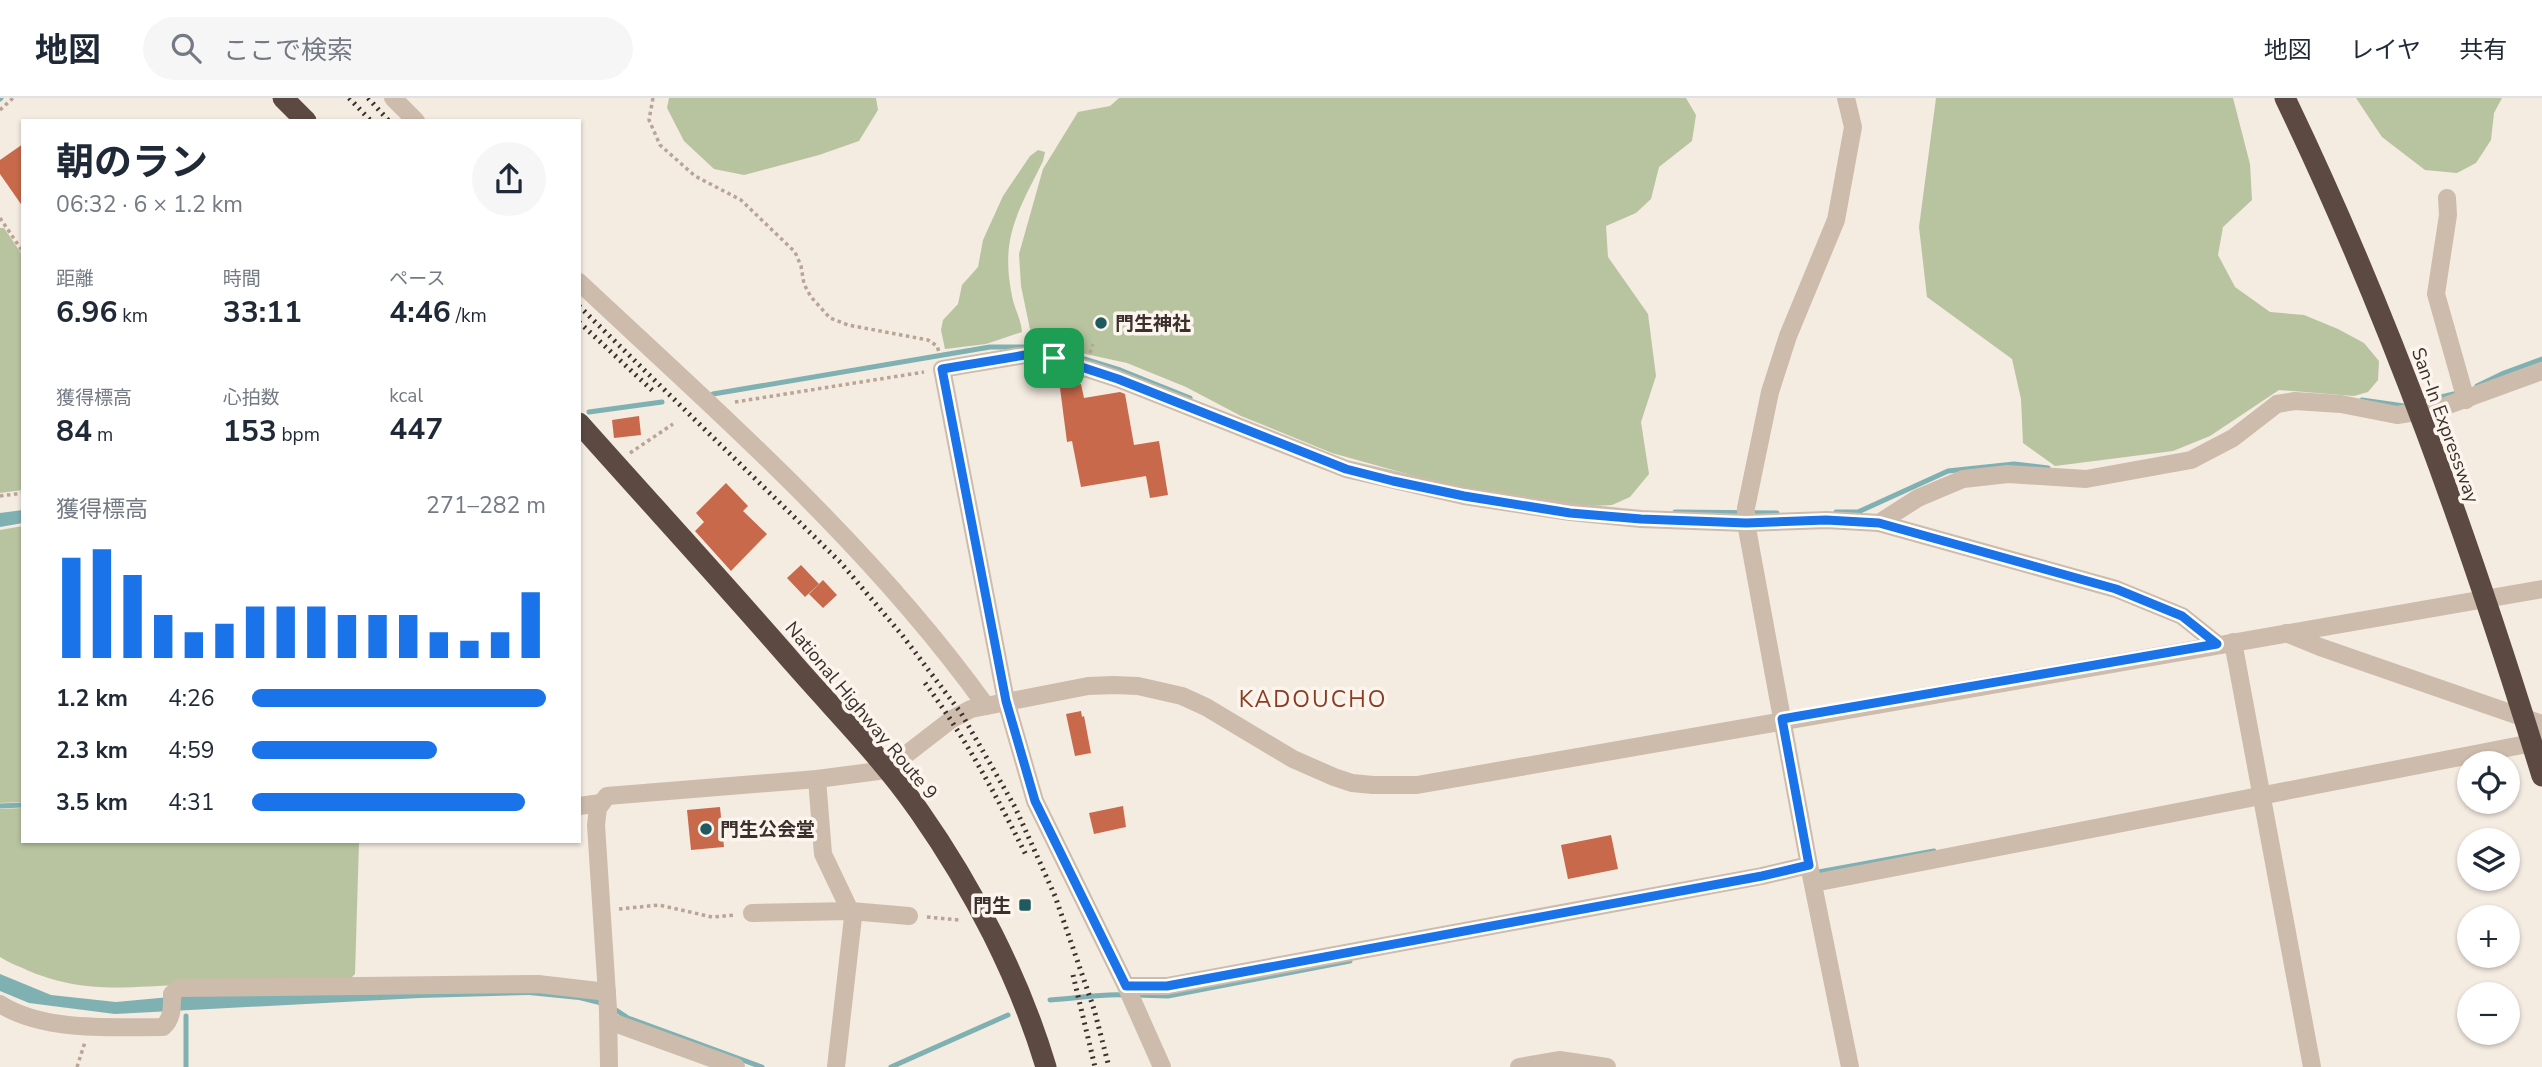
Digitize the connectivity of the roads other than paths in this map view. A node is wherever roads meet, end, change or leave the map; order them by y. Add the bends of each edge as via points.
1 (283, 98) edge
2 (393, 98) edge
3 (1846, 98) edge
4 (2285, 98) edge
5 (304, 119) edge
6 (414, 119) edge
7 (2447, 198) dead end
8 (581, 284) edge
9 (2542, 371) edge
10 (2466, 400) junction
11 (581, 427) edge
12 (1746, 516) junction
13 (1879, 523) junction
14 (2542, 589) edge
15 (2286, 633) junction
16 (2225, 643) junction
17 (1006, 701) junction
18 (986, 706) junction
19 (1782, 719) junction
20 (2542, 724) edge
21 (2542, 741) edge
22 (886, 770) junction
23 (2542, 776) edge
24 (817, 779) junction
25 (2262, 796) junction
26 (601, 803) junction
27 (581, 806) edge
28 (1809, 865) junction
29 (1814, 883) junction
30 (851, 911) junction
31 (752, 913) road end
32 (909, 916) road end
33 (1130, 994) junction
34 (0, 1004) edge
35 (608, 1005) junction
36 (609, 1067) edge
37 (736, 1067) edge
38 (836, 1067) edge
39 (1046, 1067) edge
40 (1162, 1067) edge
41 (1519, 1067) edge
42 (1607, 1067) edge
43 (1850, 1067) edge
44 (2312, 1067) edge

1 - 5 highway
2 - 6 street
3 - 12 street via 1853,127 1836,220 1770,392
4 - 23 highway, San-In Expressway via 2371,287 2478,576
7 - 10 street via 2437,295
8 - 18 street via 716,408 881,579
9 - 10 street
10 - 13 street via 2397,415 2341,404 2277,404 2233,438 2191,460 2086,479 2008,474 1963,479 1918,498
11 - 22 highway, National Highway Route 9
12 - 13 street
12 - 17 street via 1641,519 1464,496 1346,469 1054,358 1031,354 942,369
12 - 19 street
13 - 16 street via 2116,589 2182,616
14 - 15 street
15 - 16 street
15 - 20 street
16 - 19 street
16 - 25 street
17 - 18 street
17 - 19 street via 1088,686 1161,690 1206,707 1318,772 1352,783 1394,786 1492,773
17 - 33 street via 1035,801
18 - 22 street via 952,719
19 - 28 street
21 - 25 street
22 - 24 street
22 - 39 highway, National Highway Route 9 via 918,809 983,918 1022,999
24 - 26 street via 615,794
24 - 30 street via 823,854
25 - 29 street
25 - 44 street
26 - 27 street
26 - 35 street via 596,825
28 - 29 street
28 - 33 street
29 - 43 street
30 - 31 street
30 - 32 street
30 - 38 street
33 - 40 street
34 - 35 street via 36,1018 89,1027 163,1027 169,1022 172,994 179,988 538,984
35 - 36 street
35 - 37 street
41 - 42 street via 1559,1060

